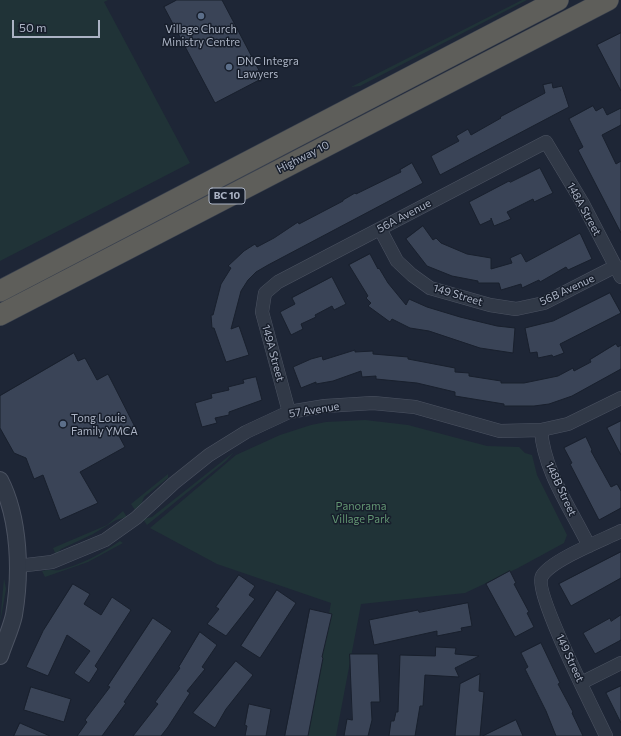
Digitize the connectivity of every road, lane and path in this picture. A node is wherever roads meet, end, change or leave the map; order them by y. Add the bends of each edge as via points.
1 (558, 0) edge
2 (608, 0) edge
3 (546, 142) joint
4 (380, 229) junction
5 (618, 272) edge
6 (0, 291) edge
7 (265, 294) joint
8 (516, 309) joint
9 (0, 315) edge
10 (621, 398) edge
11 (290, 412) junction
12 (541, 430) junction
13 (0, 480) edge
14 (621, 531) edge
15 (589, 546) junction
16 (18, 566) junction
17 (0, 656) edge
18 (621, 663) edge
19 (581, 683) junction
20 (606, 736) edge

1 - 6 highway, Highway 10 / BC 10
2 - 9 highway, Highway 10 / BC 10
3 - 4 street, 56A Avenue
3 - 5 street, 148A Street via 582,202
4 - 7 street, 56A Avenue via 278,282
4 - 8 street, 149 Street via 397,261 430,288 490,305
5 - 8 street, 56B Avenue via 544,303
7 - 11 street, 149A Street via 262,312
10 - 12 street, 57 Avenue via 568,424
11 - 12 street, 57 Avenue via 325,406 373,403 415,407 500,431
11 - 16 street, 57 Avenue via 246,432 210,454 136,518 105,540 52,562
12 - 15 street, 148B Street via 550,471
13 - 16 street via 16,533
14 - 15 street
15 - 19 street, 149 Street via 549,568 541,578 540,586
16 - 17 street via 14,616
18 - 19 street
19 - 20 street, 149 Street

